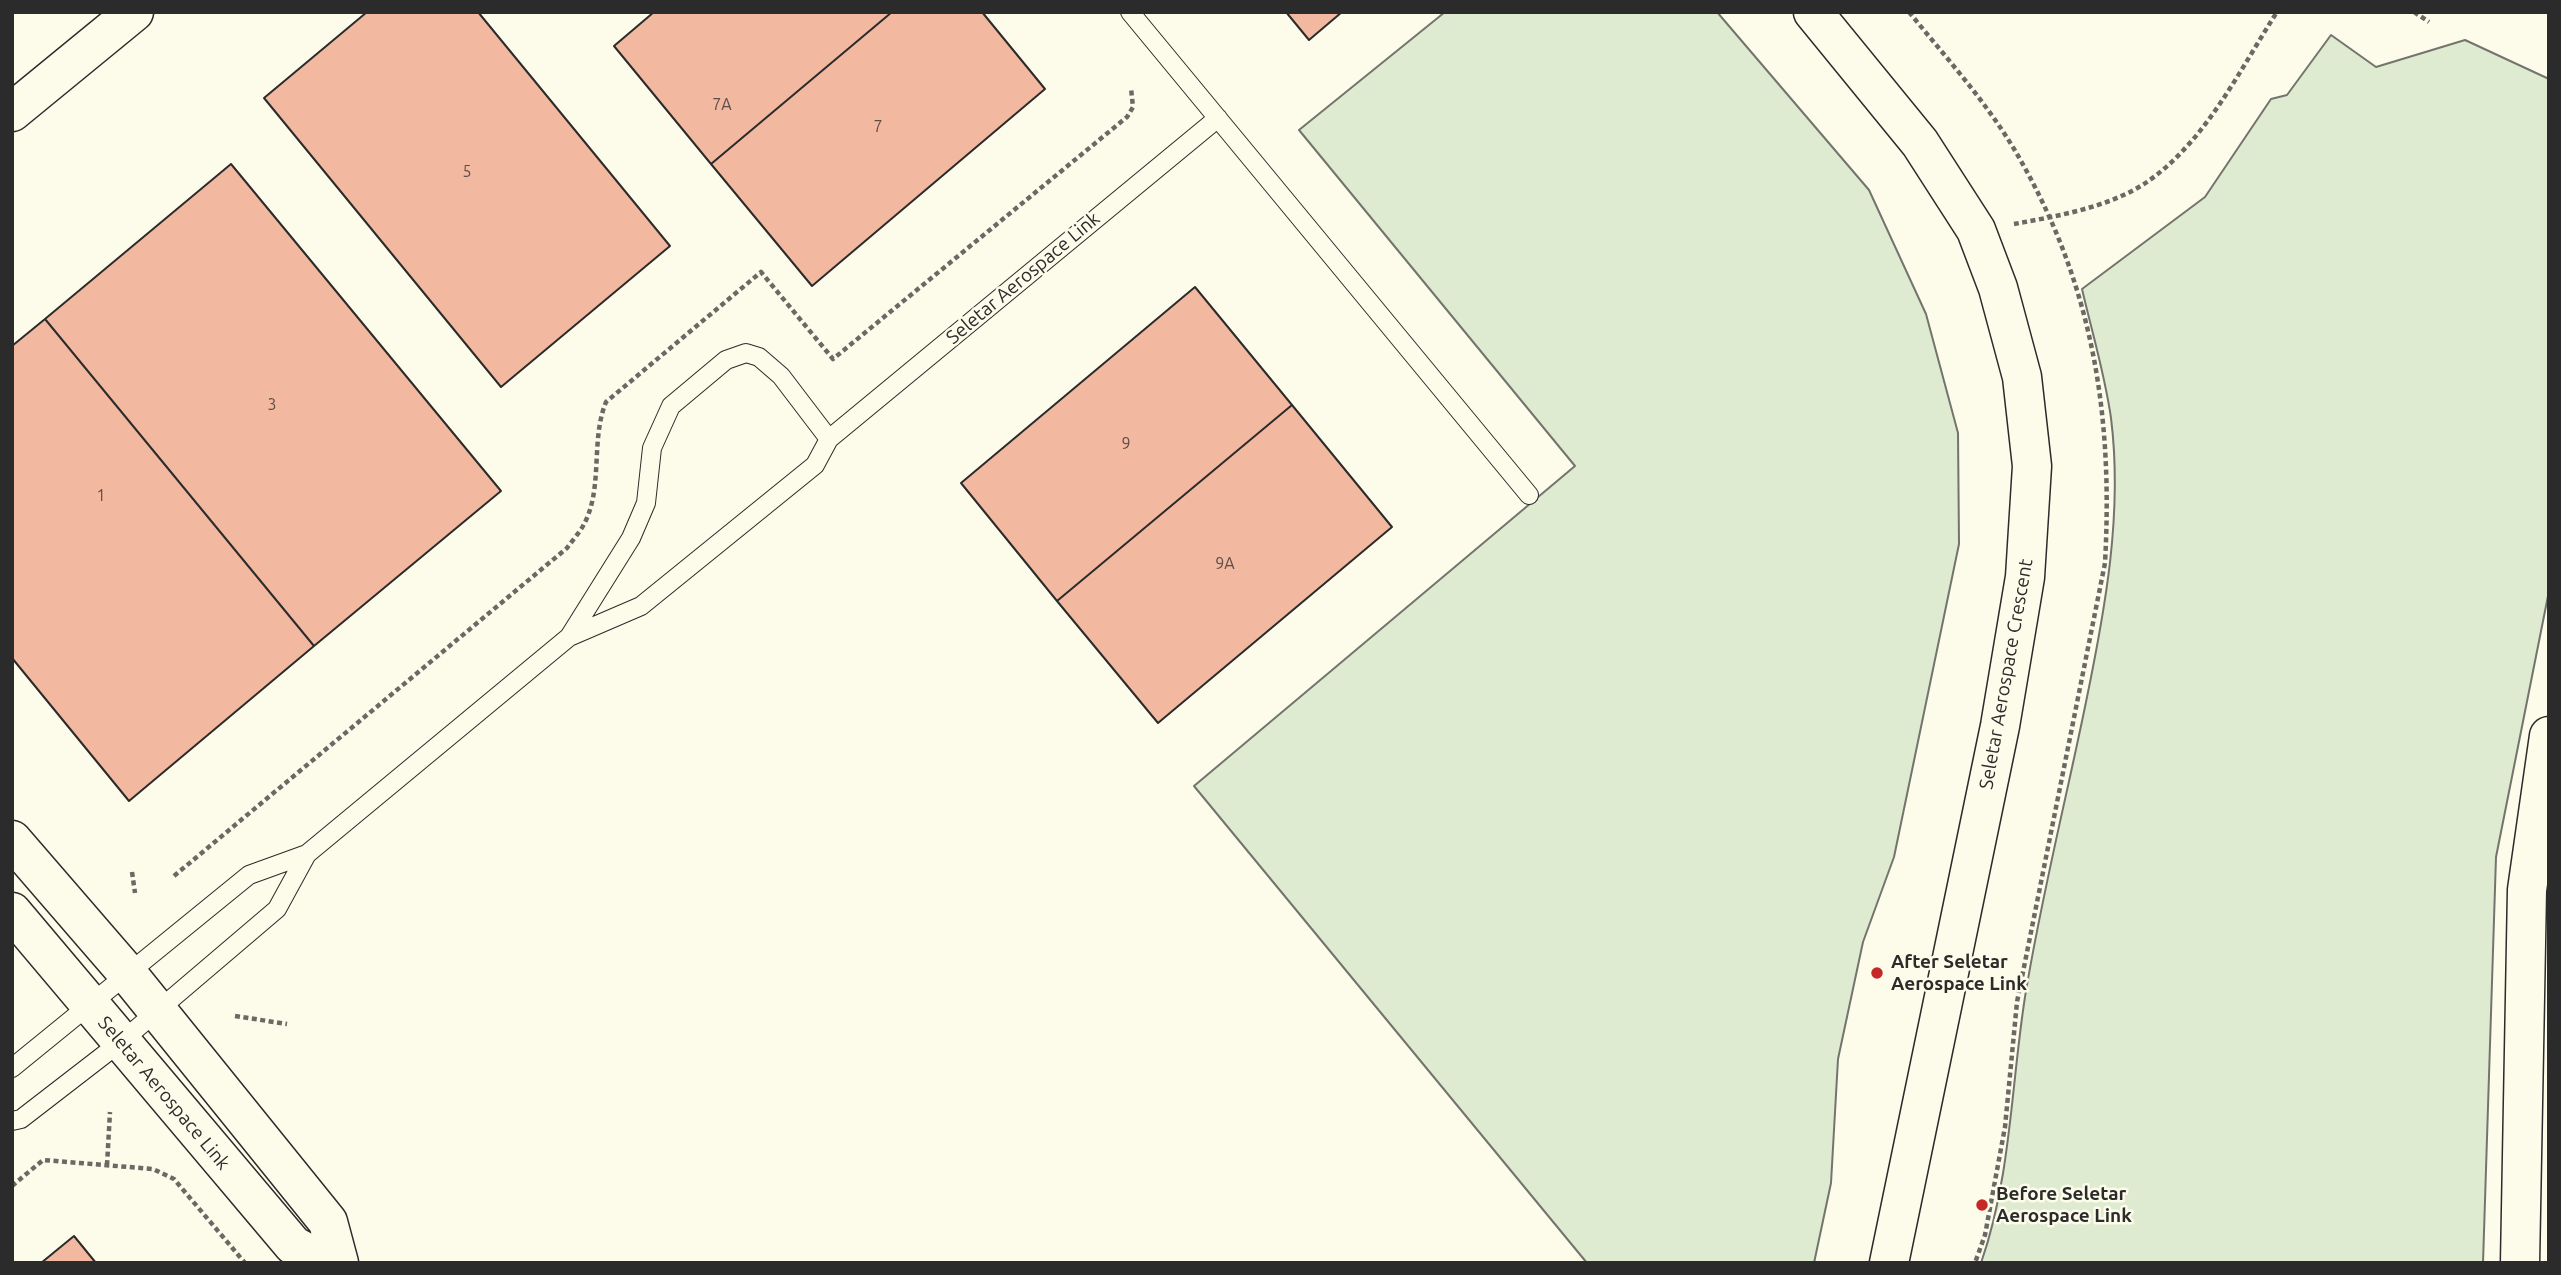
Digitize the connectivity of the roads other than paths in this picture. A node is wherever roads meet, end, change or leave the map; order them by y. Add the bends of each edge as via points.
1 (134, 12) edge
2 (1130, 12) edge
3 (1813, 12) edge
4 (12, 112) edge
5 (1218, 118) junction
6 (829, 439) junction
7 (1530, 495) dead end
8 (569, 637) junction
9 (2549, 736) edge
10 (12, 840) edge
11 (307, 854) junction
12 (12, 912) edge
13 (127, 973) junction
14 (89, 1005) junction
15 (157, 1010) junction
16 (122, 1041) junction
17 (12, 1069) edge
18 (12, 1121) edge
19 (326, 1263) edge
20 (339, 1263) edge
21 (1889, 1263) edge
22 (2520, 1263) edge

1 - 4 street
2 - 5 lane
3 - 21 street, Seletar Aerospace Crescent via 1920,144 1976,230 1998,288 2022,376 2032,466 2025,577 2000,726
5 - 6 lane, Seletar Aerospace Link
5 - 7 lane
6 - 8 lane, Seletar Aerospace Link via 815,465 641,606
6 - 8 lane via 782,376 759,357 746,353 726,360 671,406 652,448 646,503 631,538
8 - 11 lane
9 - 22 street via 2526,890
10 - 13 street
11 - 13 lane via 249,875
11 - 15 lane via 277,909
12 - 14 street, Seletar Aerospace Link
13 - 14 lane
13 - 15 street
14 - 16 street, Seletar Aerospace Link
14 - 17 lane
15 - 16 lane
15 - 20 street via 328,1222
16 - 18 lane via 21,1119
16 - 19 street, Seletar Aerospace Link via 293,1245

